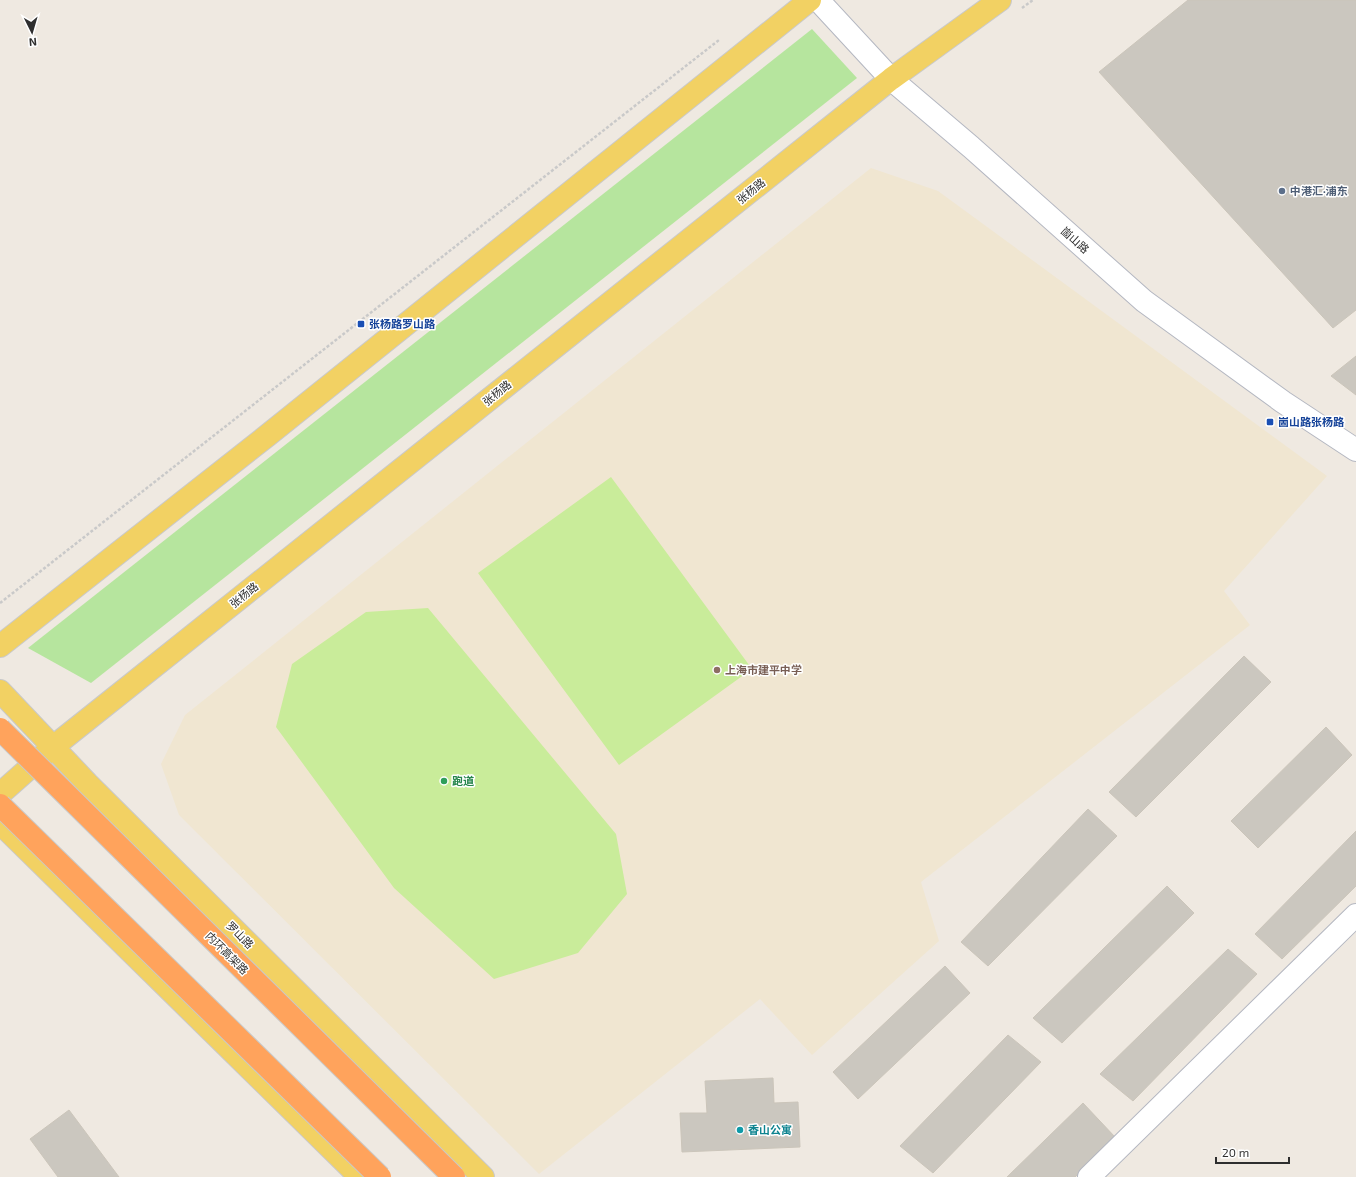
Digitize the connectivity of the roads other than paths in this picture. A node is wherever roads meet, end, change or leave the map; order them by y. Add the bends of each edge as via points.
1 (810, 0) edge
2 (818, 0) edge
3 (1000, 0) edge
4 (891, 79) junction
5 (1356, 450) edge
6 (0, 646) edge
7 (0, 691) edge
8 (0, 729) edge
9 (53, 747) junction
10 (0, 794) edge
11 (0, 805) edge
12 (0, 823) edge
13 (1356, 915) edge
14 (360, 1177) edge
15 (380, 1177) edge
16 (454, 1177) edge
17 (483, 1177) edge
18 (1089, 1177) edge

1 - 6 main road via 268,435
2 - 4 street, 崮山路
3 - 4 main road, 张杨路
4 - 5 street, 崮山路 via 1144,301 1283,402
4 - 9 main road, 张杨路
7 - 9 main road, 罗山路
8 - 16 highway, 内环高架路, bridge
9 - 10 main road, 张杨路
9 - 17 main road, 罗山路
11 - 15 highway, bridge
12 - 14 main road
13 - 18 street

